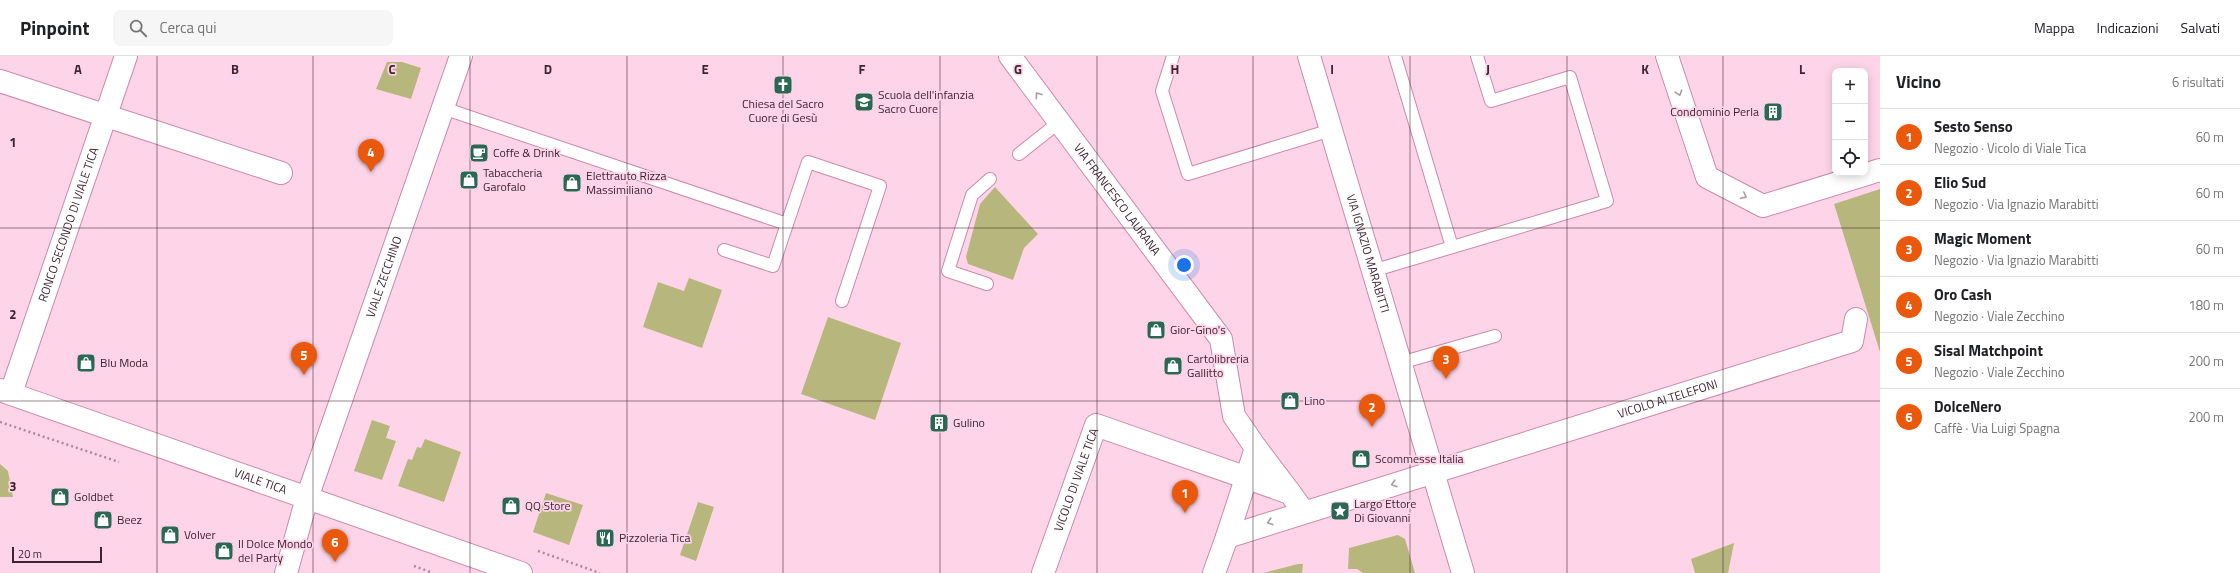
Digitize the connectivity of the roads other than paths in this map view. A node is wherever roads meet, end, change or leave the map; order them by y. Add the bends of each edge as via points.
1 (126, 56) edge
2 (461, 56) edge
3 (1010, 56) edge
4 (1173, 56) edge
5 (1309, 56) edge
6 (1395, 56) edge
7 (1477, 56) edge
8 (1667, 56) edge
9 (0, 81) edge
10 (443, 108) junction
11 (105, 116) junction
12 (1058, 123) junction
13 (1331, 130) junction
14 (1019, 154) dead end
15 (1880, 170) edge
16 (281, 173) dead end
17 (990, 179) dead end
18 (787, 224) junction
19 (1452, 247) junction
20 (724, 250) dead end
21 (1372, 271) junction
22 (987, 284) dead end
23 (842, 300) dead end
24 (1856, 319) dead end
25 (1495, 336) dead end
26 (1400, 363) junction
27 (6, 392) edge
28 (1256, 448) junction
29 (1432, 472) junction
30 (1246, 478) junction
31 (1290, 493) junction
32 (307, 498) junction
33 (1303, 511) junction
34 (1227, 536) junction
35 (286, 573) edge
36 (521, 573) edge
37 (1043, 573) edge
38 (1214, 573) edge
39 (1463, 573) edge

1 - 11 street, RONCO SECONDO DI VIALE TICA
2 - 10 street, VIALE ZECCHINO
12 -> 3 street, VIA FRANCESCO LAURANA
4 - 13 lane via 1162,91 1188,174
5 - 13 street, VIA IGNAZIO MARABITTI
6 - 19 lane
7 - 19 lane via 1491,101 1570,77 1607,201
8 -> 15 street via 1707,177 1763,206
9 - 11 street
10 - 18 lane
10 - 32 street, VIALE ZECCHINO
11 - 16 street
11 - 27 street, RONCO SECONDO DI VIALE TICA
12 - 14 lane
12 - 28 street, VIA FRANCESCO LAURANA via 1221,339 1234,416
13 - 21 street, VIA IGNAZIO MARABITTI
17 - 22 lane via 972,195 948,271
18 - 20 lane via 772,266
18 - 23 lane via 808,162 880,186
19 - 21 lane
21 - 26 street, VIA IGNAZIO MARABITTI
24 - 29 street, VICOLO AI TELEFONI via 1852,341
25 - 26 lane
26 - 29 street, VIA IGNAZIO MARABITTI
27 - 32 street, VIALE TICA
28 - 30 street
28 - 31 street, VIA FRANCESCO LAURANA
29 -> 33 street
29 - 39 street, VIA IGNAZIO MARABITTI
30 - 31 street
30 - 34 street
30 - 37 street, VICOLO DI VIALE TICA via 1096,425
31 - 33 street, VIA FRANCESCO LAURANA
32 - 35 street, VIALE ZECCHINO
32 - 36 street, VIALE TICA
33 -> 34 street
34 - 38 street

